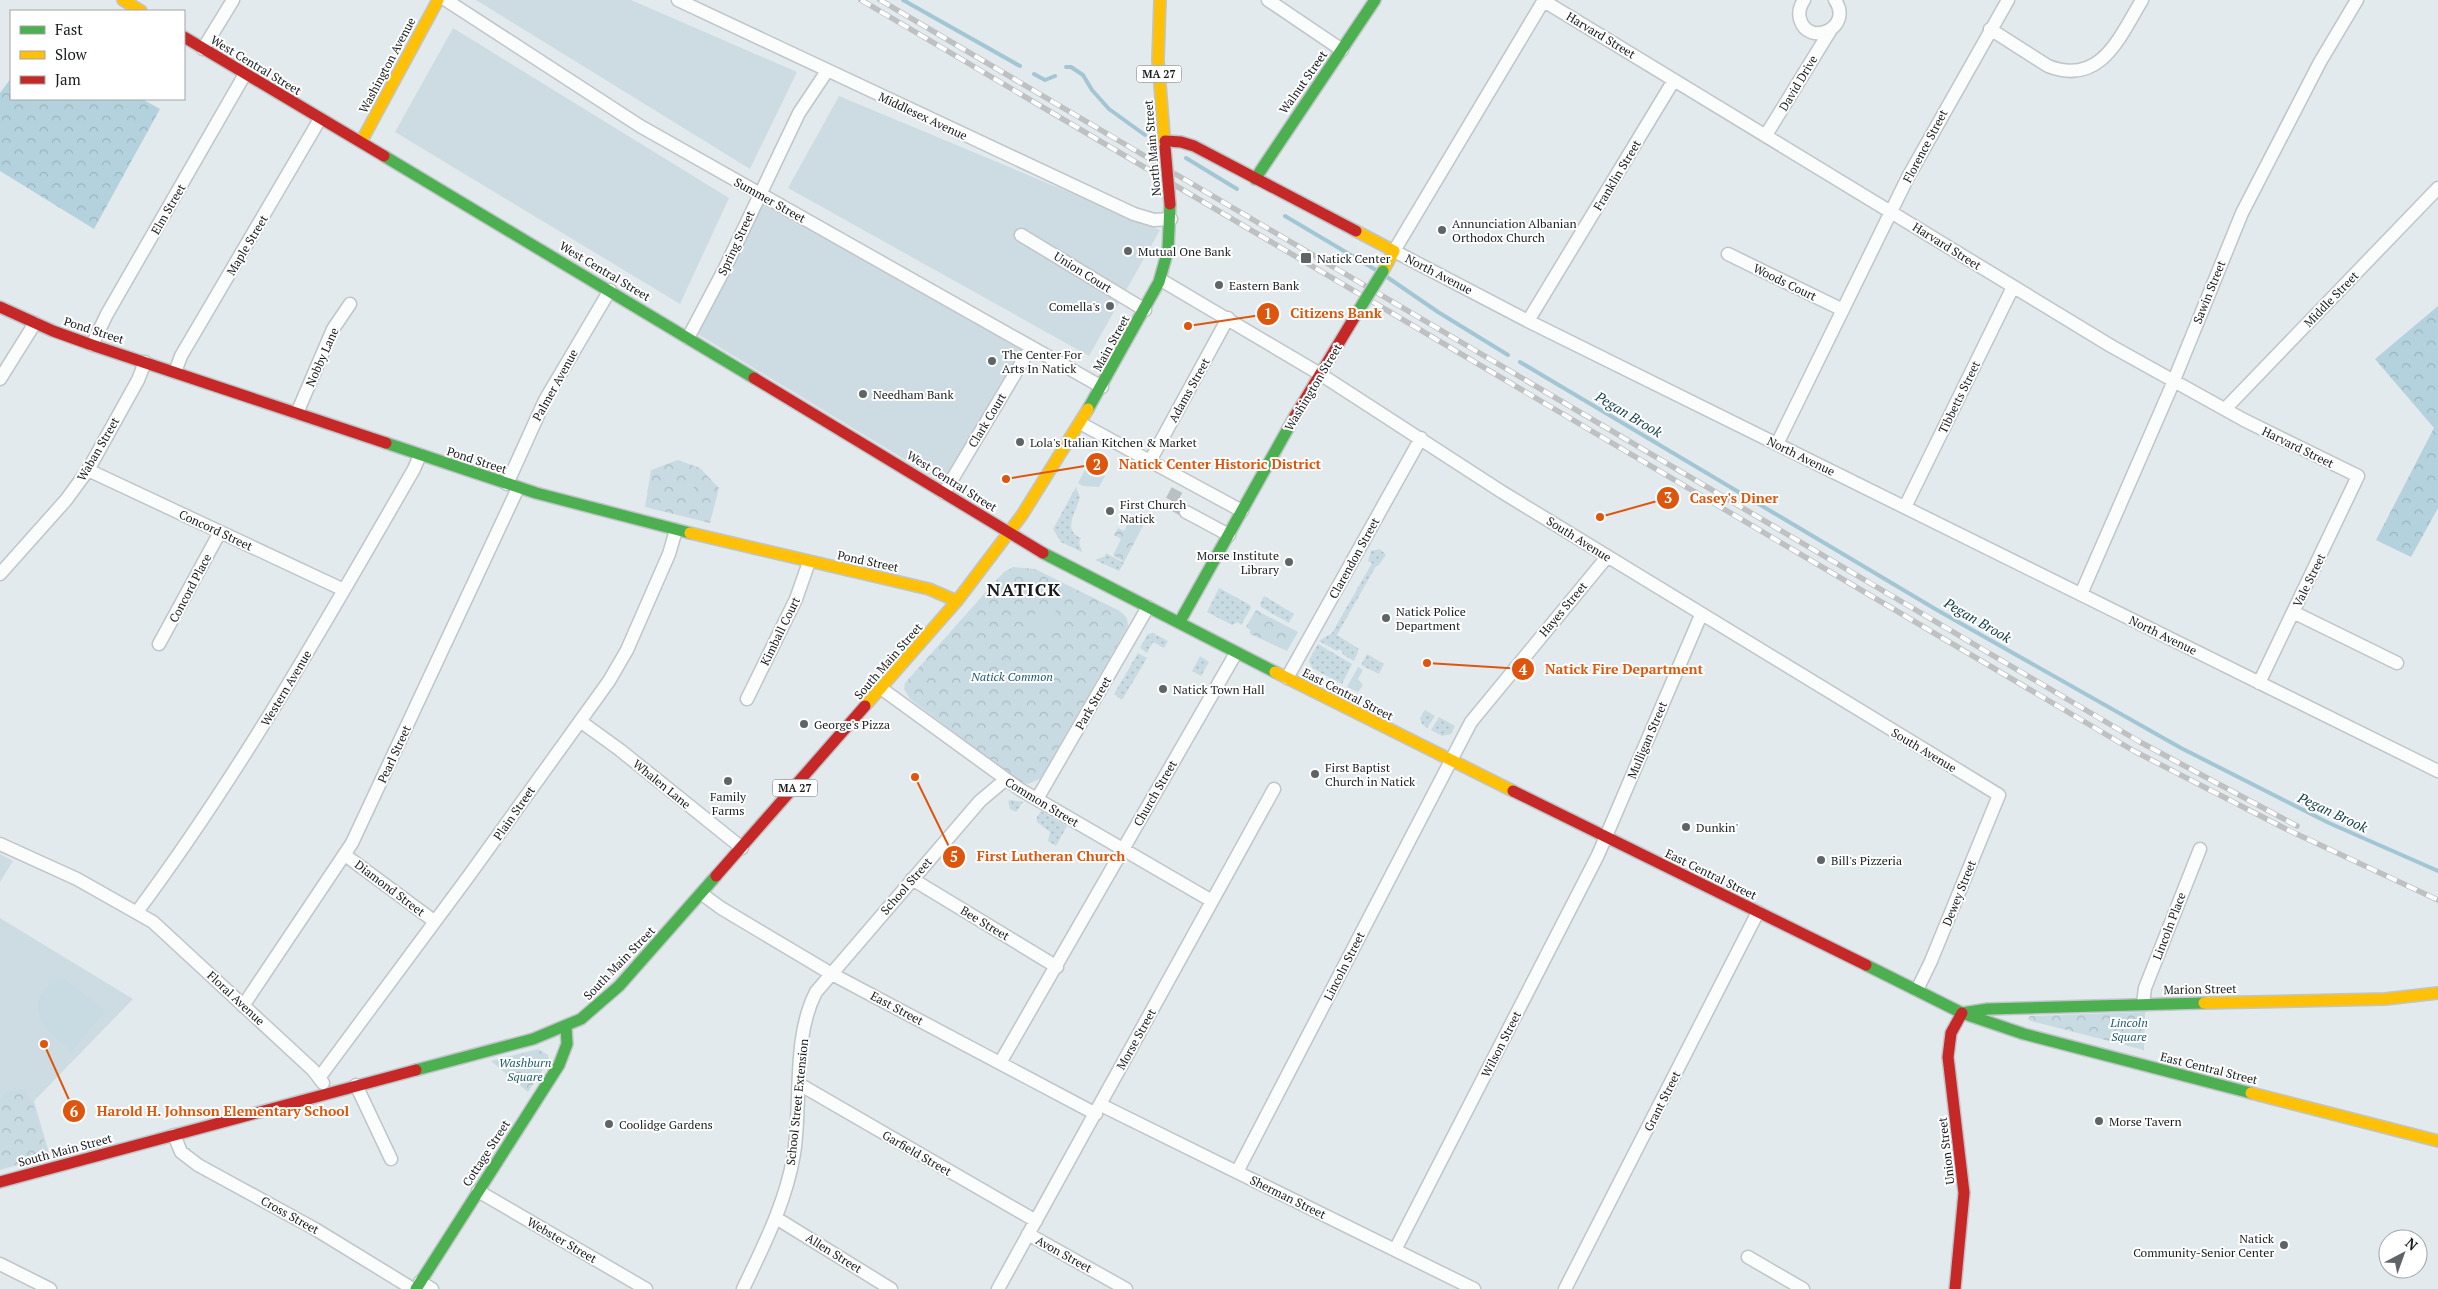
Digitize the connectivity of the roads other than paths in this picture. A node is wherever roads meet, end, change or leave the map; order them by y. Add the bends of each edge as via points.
1 (123, 0) edge
2 (233, 0) edge
3 (438, 0) edge
4 (446, 0) edge
5 (678, 0) edge
6 (1160, 0) edge
7 (1268, 0) edge
8 (1544, 0) edge
9 (1804, 0) edge
10 (1834, 0) edge
11 (2008, 0) edge
12 (2142, 0) edge
13 (2357, 0) edge
14 (1371, 2) edge
15 (138, 6) edge
16 (1990, 29) junction
17 (1830, 31) junction
18 (185, 38) edge
19 (204, 49) junction
20 (1342, 50) junction
21 (827, 70) junction
22 (245, 74) junction
23 (1674, 80) junction
24 (320, 119) junction
25 (1766, 135) junction
26 (361, 142) junction
27 (1165, 144) junction
28 (1255, 179) junction
29 (2438, 188) edge
30 (759, 194) junction
31 (1170, 204) joint
32 (1891, 211) junction
33 (1171, 219) junction
34 (1021, 235) dead end
35 (1394, 251) junction
36 (1728, 254) dead end
37 (1161, 280) junction
38 (2013, 287) junction
39 (610, 290) junction
40 (350, 304) dead end
41 (0, 307) edge
42 (1145, 310) junction
43 (1843, 310) junction
44 (1228, 318) junction
45 (1528, 321) junction
46 (35, 323) junction
47 (688, 338) junction
48 (92, 345) junction
49 (1031, 347) junction
50 (145, 362) junction
51 (175, 372) junction
52 (1320, 374) junction
53 (0, 379) edge
54 (2173, 381) junction
55 (1102, 387) junction
56 (2224, 409) junction
57 (298, 413) junction
58 (1080, 423) junction
59 (1421, 438) junction
60 (1777, 444) junction
61 (420, 455) junction
62 (1150, 461) junction
63 (88, 470) junction
64 (2358, 476) joint
65 (513, 486) junction
66 (944, 493) junction
67 (1905, 507) junction
68 (1242, 511) junction
69 (1186, 512) tunnel mouth
70 (676, 530) junction
71 (220, 532) junction
72 (1010, 533) junction
73 (1228, 535) junction
74 (1607, 557) junction
75 (809, 562) junction
76 (0, 574) edge
77 (344, 590) junction
78 (2081, 594) junction
79 (957, 601) junction
80 (1148, 607) junction
81 (2293, 612) junction
82 (1701, 615) junction
83 (1179, 623) junction
84 (159, 644) dead end
85 (1236, 653) junction
86 (2398, 662) dead end
87 (1287, 678) junction
88 (2259, 683) junction
89 (882, 689) junction
90 (747, 699) dead end
91 (580, 722) junction
92 (1451, 760) junction
93 (2438, 771) edge
94 (1005, 780) junction
95 (1274, 789) dead end
96 (1999, 795) joint
97 (1037, 799) junction
98 (1606, 838) junction
99 (0, 844) edge
100 (742, 848) junction
101 (2200, 849) dead end
102 (1123, 850) junction
103 (345, 855) junction
104 (912, 879) junction
105 (702, 894) junction
106 (1212, 901) junction
107 (137, 912) junction
108 (1758, 912) junction
109 (434, 921) junction
110 (1057, 967) junction
111 (830, 973) junction
112 (1917, 990) junction
113 (2438, 993) edge
114 (2143, 1004) junction
115 (243, 1006) junction
116 (1962, 1013) junction
117 (566, 1027) junction
118 (1000, 1063) junction
119 (319, 1078) junction
120 (799, 1084) junction
121 (356, 1085) junction
122 (327, 1092) junction
123 (1099, 1109) junction
124 (174, 1135) junction
125 (2438, 1141) edge
126 (391, 1159) dead end
127 (1237, 1172) junction
128 (0, 1182) edge
129 (478, 1192) junction
130 (776, 1218) junction
131 (1036, 1221) junction
132 (1028, 1234) junction
133 (1394, 1250) junction
134 (1748, 1257) dead end
135 (0, 1264) edge
136 (416, 1287) edge
137 (1466, 1287) edge
138 (50, 1289) edge
139 (432, 1289) edge
140 (646, 1289) edge
141 (743, 1289) edge
142 (891, 1289) edge
143 (998, 1289) edge
144 (1126, 1289) edge
145 (1565, 1289) edge
146 (1803, 1289) edge
147 (1955, 1289) edge

1 - 15 main road
2 - 19 street
3 - 26 main road, Washington Avenue
4 - 30 street, Summer Street via 640,126
5 - 21 street, Middlesex Avenue
6 - 27 main road, North Main Street / MA 27 via 1158,60
7 - 20 street
8 - 23 street, Harvard Street
8 - 35 street, Washington Street
9 - 17 street via 1799,15 1805,28 1817,33
10 - 17 street, David Drive via 1840,14
11 - 16 street, Florence Street
12 - 16 street via 2107,55 2090,68 2080,70 2059,70 2048,66
13 - 54 street, Sawin Street via 2320,62 2247,204
14 - 20 main road, Walnut Street
16 - 32 street, Florence Street
17 - 25 street, David Drive
18 - 19 main road, West Central Street
19 - 22 main road, West Central Street
20 - 28 main road, Walnut Street
21 - 30 street, Spring Street via 799,112
21 - 33 street, Middlesex Avenue via 1134,214 1154,220
22 - 24 main road, West Central Street
22 - 48 street, Elm Street
23 - 25 street, Harvard Street
23 - 45 street, Franklin Street
24 - 26 main road, West Central Street
24 - 51 street, Maple Street via 181,356
25 - 32 street, Harvard Street
26 - 39 main road, West Central Street
27 - 28 main road, North Avenue via 1181,142 1194,146
27 - 31 main road, North Main Street / MA 27, bridge
28 - 35 main road, North Avenue
29 - 56 street, Middle Street
30 - 47 street, Spring Street
30 - 49 street, Summer Street
31 - 33 main road, Main Street / MA 27
32 - 38 street, Harvard Street
32 - 43 street, Florence Street
33 - 37 main road, Main Street / MA 27 via 1168,253
34 - 42 street, Union Court
35 - 45 street, North Avenue
35 - 52 main road, Washington Street, bridge
36 - 43 street, Woods Court
37 - 42 main road, Main Street / MA 27
37 - 44 street, South Avenue
38 - 54 street, Harvard Street
38 - 67 street, Tibbetts Street
39 - 47 main road, West Central Street
39 - 65 street, Palmer Avenue via 545,400
40 - 57 street, Nobby Lane via 333,329
41 - 46 main road, Pond Street
42 - 55 main road, Main Street / MA 27
43 - 60 street, Florence Street
44 - 52 street, South Avenue
44 - 62 street, Adams Street
45 - 60 street, North Avenue
46 - 48 main road, Pond Street
46 - 53 street
47 - 66 main road, West Central Street
48 - 50 main road, Pond Street
49 - 55 street, Summer Street
49 - 66 street, Clark Court
50 - 51 main road, Pond Street
50 - 63 street, Waban Street
51 - 57 main road, Pond Street
52 - 59 street, South Avenue
52 - 68 main road, Washington Street
54 - 56 street, Harvard Street
54 - 78 street, Sawin Street
55 - 58 main road, Main Street / MA 27
56 - 64 street, Harvard Street
57 - 61 main road, Pond Street
58 - 62 street
58 - 72 main road, Main Street / MA 27
59 - 74 street, South Avenue
59 - 87 street, Clarendon Street
60 - 67 street, North Avenue
61 - 65 main road, Pond Street
61 - 77 street, Western Avenue
62 - 68 street via 1179,484
63 - 71 street, Concord Street
63 - 76 street, Waban Street via 66,500
64 - 81 street, Vale Street
65 - 70 main road, Pond Street
65 - 103 street, Pearl Street
66 - 72 main road, West Central Street
67 - 78 street, North Avenue
68 - 73 main road, Washington Street
69 - 73 street
70 - 75 main road, Pond Street
70 - 91 street, Plain Street via 669,554 627,650
71 - 77 street, Concord Street
71 - 84 street, Concord Place
72 - 79 main road, South Main Street / MA 27
72 - 80 main road, East Central Street
73 - 83 main road, Washington Street
74 - 82 street, South Avenue
74 - 92 street, Hayes Street via 1479,711
75 - 79 main road, Pond Street via 929,589
75 - 90 street, Kimball Court via 796,599
77 - 107 street, Western Avenue via 234,772
78 - 88 street, North Avenue
79 - 89 main road, South Main Street / MA 27
80 - 83 main road, East Central Street
80 - 97 street, Park Street
81 - 86 street
81 - 88 street, Vale Street
82 - 96 street, South Avenue
82 - 98 street, Mulligan Street
83 - 85 main road, East Central Street
85 - 87 main road, East Central Street
85 - 102 street, Church Street
87 - 92 main road, East Central Street
88 - 93 street, North Avenue
89 - 94 street, Common Street
89 - 100 main road, South Main Street / MA 27
91 - 100 street, Whalen Lane
91 - 109 street, Plain Street
92 - 98 main road, East Central Street
92 - 127 street, Lincoln Street
94 - 97 street, Common Street
94 - 104 street, School Street via 980,801
95 - 106 street, Morse Street
96 - 112 street, Dewey Street
97 - 102 street, Common Street
98 - 108 main road, East Central Street
98 - 133 street, Wilson Street
99 - 107 street, Floral Avenue via 77,879
100 - 105 main road, South Main Street / MA 27
101 - 114 street, Lincoln Place via 2145,988
102 - 106 street, Common Street
102 - 110 street, Church Street
103 - 109 street, Diamond Street
103 - 115 street, Pearl Street
104 - 110 street, Bee Street
104 - 111 street, School Street
105 - 111 street, East Street
105 - 117 main road, South Main Street / MA 27 via 613,992 594,1010
106 - 123 street, Morse Street
107 - 115 street, Floral Avenue via 161,928
108 - 112 main road, East Central Street
108 - 145 street, Grant Street
109 - 119 street, Plain Street
110 - 118 street, Church Street
111 - 118 street, East Street
111 - 120 street, School Street Extension via 816,992 808,1012
112 - 116 main road, East Central Street
113 - 114 main road, Marion Street via 2385,999
114 - 116 main road, Marion Street via 1988,1009
115 - 119 street, Floral Avenue
116 - 125 main road, East Central Street via 2024,1034
116 - 147 main road, Union Street via 1951,1033 1948,1052 1964,1193
117 - 121 main road, South Main Street / MA 27 via 534,1039
117 - 129 main road, Cottage Street via 567,1044 561,1061
118 - 123 street, East Street
119 - 122 street, Floral Avenue
120 - 130 street, School Street Extension via 794,1154
120 - 131 street, Garfield Street
121 - 122 main road, South Main Street / MA 27
121 - 126 street
122 - 124 main road, South Main Street / MA 27
123 - 127 street, Sherman Street
123 - 131 street, Morse Street
124 - 128 main road, South Main Street / MA 27
124 - 136 street, Cross Street via 181,1152 198,1165
127 - 133 street, Sherman Street
129 - 136 main road, Cottage Street
129 - 140 street, Webster Street
130 - 141 street, School Street Extension
130 - 142 street, Allen Street
131 - 132 street, Morse Street
132 - 143 street, Morse Street
132 - 144 street, Avon Street
133 - 137 street, Sherman Street
134 - 146 street
135 - 138 street
136 - 139 street, Cross Street

